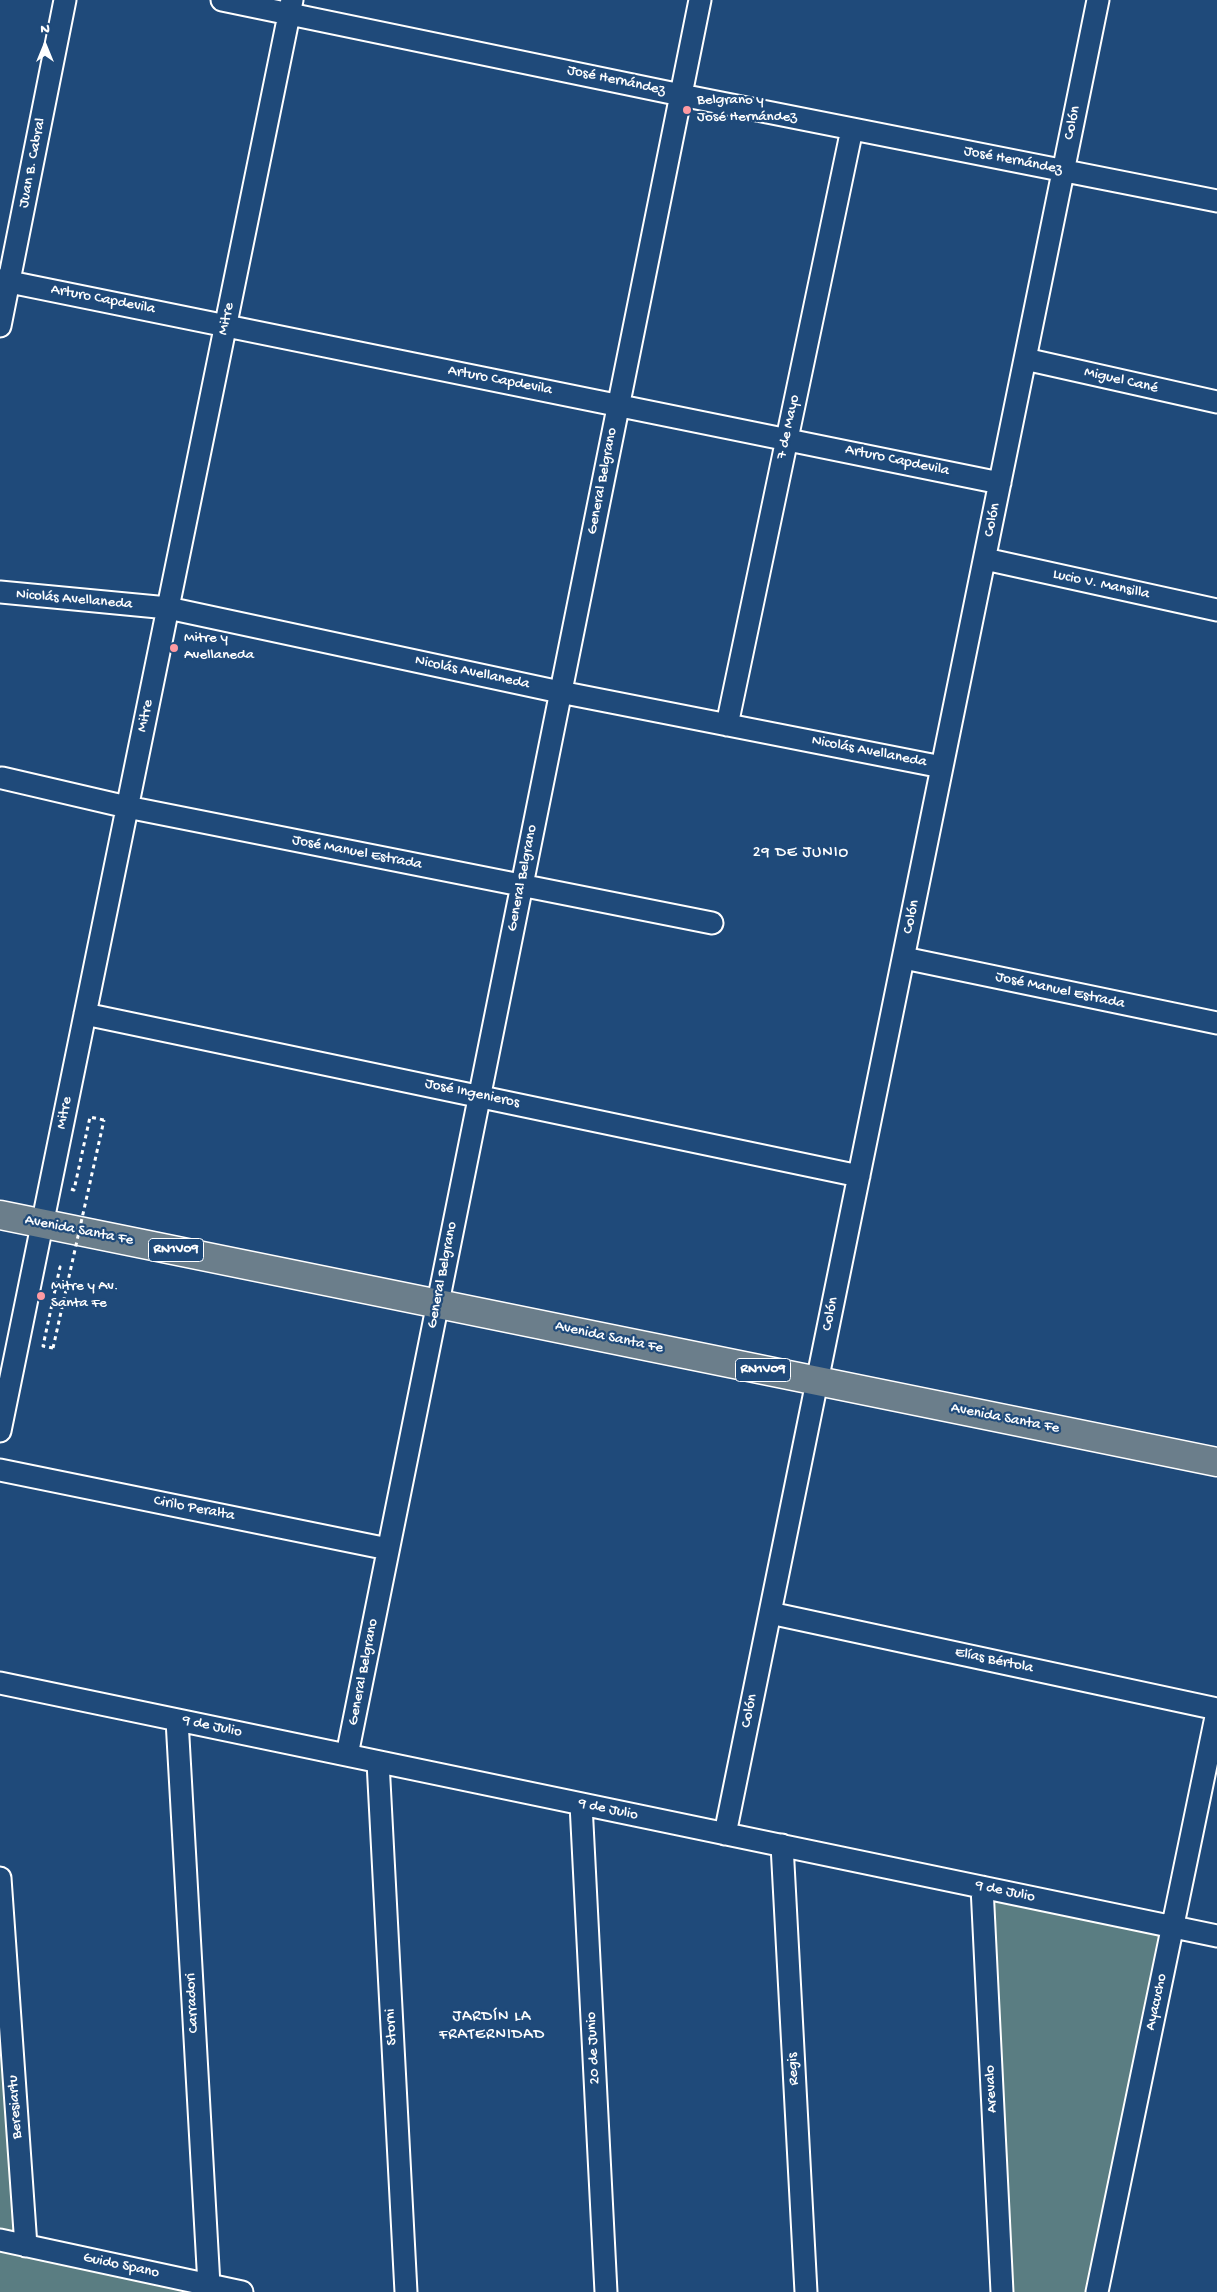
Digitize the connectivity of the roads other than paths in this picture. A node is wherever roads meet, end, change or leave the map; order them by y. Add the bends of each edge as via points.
1 (65, 0) edge
2 (222, 0) edge
3 (700, 0) edge
4 (1098, 0) edge
5 (290, 7) edge
6 (681, 95) junction
7 (852, 129) junction
8 (1064, 171) junction
9 (1217, 201) edge
10 (5, 281) edge
11 (226, 325) junction
12 (0, 326) edge
13 (1025, 359) junction
14 (1217, 402) edge
15 (618, 404) junction
16 (787, 438) junction
17 (1000, 483) junction
18 (985, 559) junction
19 (0, 592) edge
20 (168, 608) junction
21 (1217, 610) edge
22 (560, 692) junction
23 (727, 725) junction
24 (942, 767) junction
25 (2, 778) dead end
26 (127, 806) junction
27 (522, 886) junction
28 (712, 924) dead end
29 (904, 958) junction
30 (85, 1014) junction
31 (1217, 1023) edge
32 (479, 1096) junction
33 (859, 1176) junction
34 (0, 1214) edge
35 (42, 1223) junction
36 (438, 1303) junction
37 (818, 1381) junction
38 (0, 1432) edge
39 (1217, 1462) edge
40 (0, 1470) edge
41 (388, 1549) junction
42 (770, 1613) junction
43 (0, 1683) edge
44 (1217, 1710) edge
45 (177, 1720) junction
46 (347, 1755) junction
47 (378, 1762) junction
48 (581, 1804) junction
49 (726, 1834) junction
50 (782, 1846) junction
51 (0, 1878) edge
52 (982, 1887) junction
53 (1172, 1926) junction
54 (1217, 1936) edge
55 (0, 2240) edge
56 (26, 2246) junction
57 (209, 2285) junction
58 (242, 2292) edge
59 (406, 2292) edge
60 (606, 2292) edge
61 (806, 2292) edge
62 (1002, 2292) edge
63 (1097, 2292) edge

1 - 10 street, Juan B. Cabral
2 - 5 street, José Hernández
3 - 6 street, General Belgrano
4 - 8 street, Colón
5 - 6 street, José Hernández
5 - 11 street, Mitre
6 - 7 street, José Hernández
6 - 15 street, General Belgrano
7 - 8 street, José Hernández
7 - 16 street, 7 de Mayo
8 - 9 street, José Hernández
8 - 13 street, Colón
10 - 11 street, Arturo Capdevila
10 - 12 street, Juan B. Cabral
11 - 15 street, Arturo Capdevila
11 - 20 street, Mitre
13 - 14 street, Miguel Cané
13 - 17 street, Colón
15 - 16 street, Arturo Capdevila
15 - 22 street, General Belgrano
16 - 17 street, Arturo Capdevila
16 - 23 street, 7 de Mayo
17 - 18 street, Colón
18 - 21 street, Lucio V. Mansilla
18 - 24 street, Colón
19 - 20 street, Nicolás Avellaneda
20 - 22 street, Nicolás Avellaneda
20 - 26 street, Mitre
22 - 23 street, Nicolás Avellaneda
22 - 27 street, General Belgrano
23 - 24 street, Nicolás Avellaneda
24 - 29 street, Colón
25 - 26 street, José Manuel Estrada
26 - 27 street, José Manuel Estrada
26 - 30 street, Mitre
27 - 28 street, José Manuel Estrada
27 - 32 street, General Belgrano
29 - 31 street, José Manuel Estrada
29 - 33 street, Colón
30 - 32 street, José Ingenieros
30 - 35 street, Mitre
32 - 33 street, José Ingenieros
32 - 36 street, General Belgrano
33 - 37 street, Colón
34 - 35 main road, Avenida Santa Fe / RN1V09
35 - 36 main road, Avenida Santa Fe / RN1V09
35 - 38 street, Mitre
36 - 37 main road, Avenida Santa Fe / RN1V09
36 - 41 street, General Belgrano
37 - 39 main road, Avenida Santa Fe / RN1V09
37 - 42 street, Colón
40 - 41 street, Cirilo Peralta
41 - 46 street, General Belgrano
42 - 44 street, Elías Bértola
42 - 49 street, Colón
43 - 45 street, 9 de Julio
44 - 53 street, Ayacucho
45 - 46 street, 9 de Julio
45 - 57 street, Carradori
46 - 47 street, 9 de Julio
47 - 48 street, 9 de Julio
47 - 59 street, Storni
48 - 49 street, 9 de Julio
48 - 60 street, 20 de Junio
49 - 50 street, 9 de Julio
50 - 52 street, 9 de Julio
50 - 61 street, Regis
51 - 56 street, Beresiartu
52 - 53 street, 9 de Julio
52 - 62 street, Arevalo
53 - 54 street, 9 de Julio
53 - 63 street, Ayacucho
55 - 56 street, Guido Spano
56 - 57 street, Guido Spano
57 - 58 street, Guido Spano

